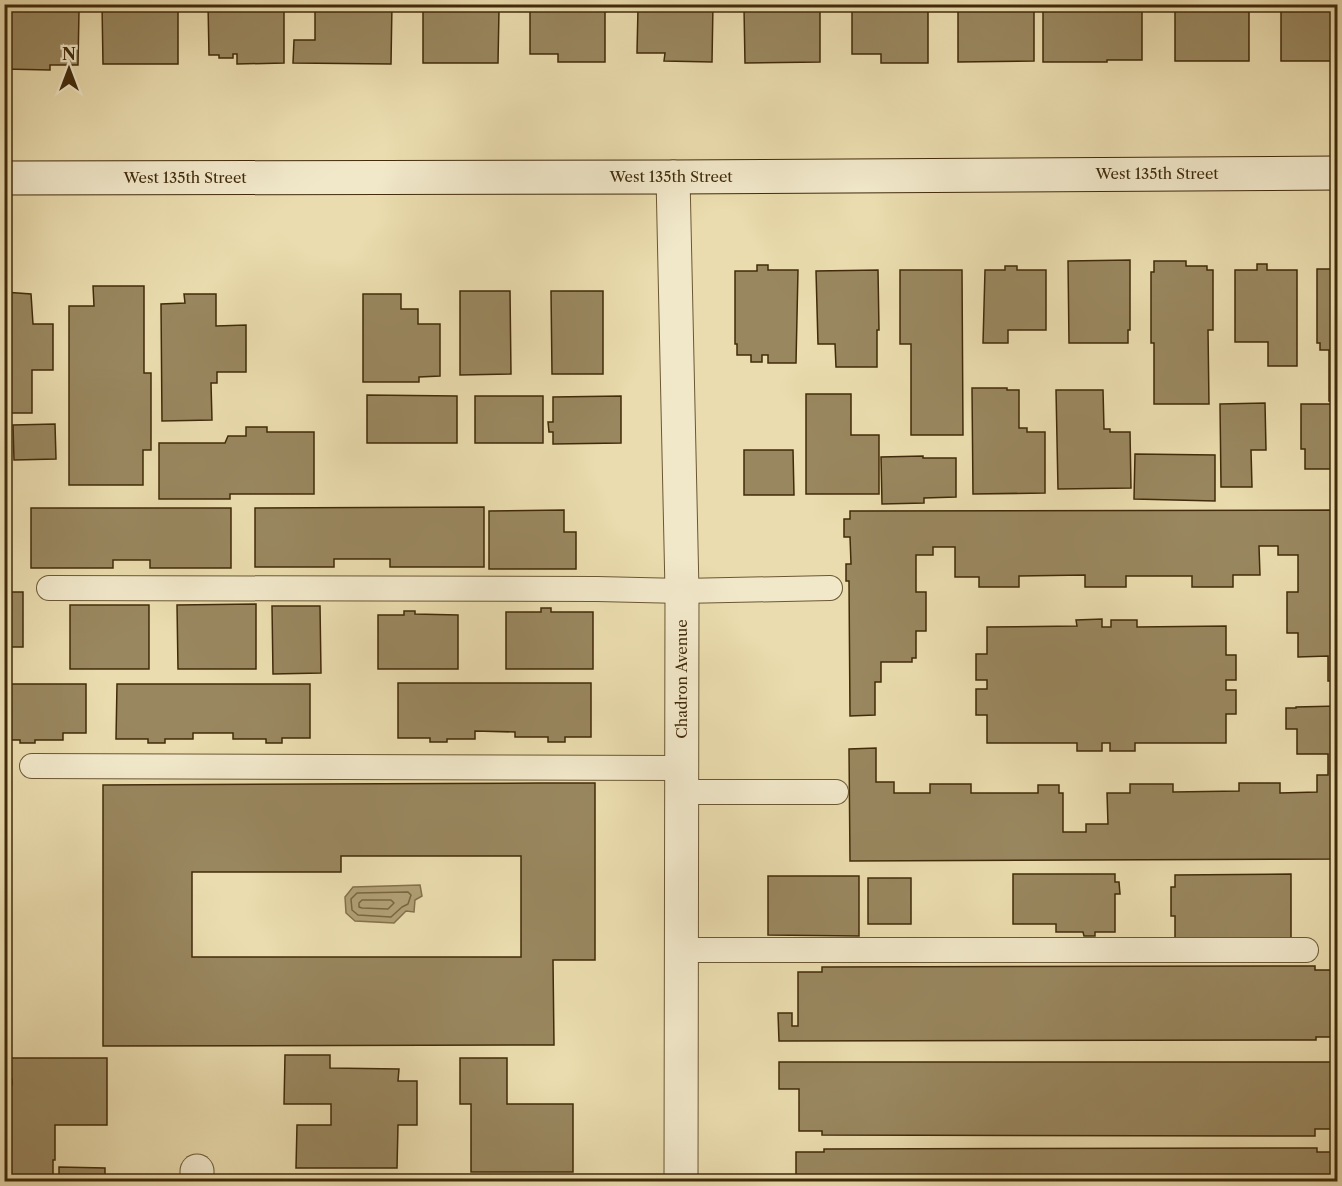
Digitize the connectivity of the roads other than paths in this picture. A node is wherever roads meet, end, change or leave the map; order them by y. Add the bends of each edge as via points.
1 (1338, 173) edge
2 (673, 177) junction
3 (4, 178) edge
4 (49, 588) dead end
5 (830, 588) dead end
6 (682, 591) junction
7 (32, 766) dead end
8 (682, 780) junction
9 (836, 792) dead end
10 (681, 950) junction
11 (1306, 950) dead end
12 (681, 1182) edge

1 - 2 street, West 135th Street
2 - 3 street, West 135th Street
2 - 6 street, Chadron Avenue
4 - 6 lane
5 - 6 lane
6 - 8 street, Chadron Avenue
7 - 8 lane
8 - 9 lane
8 - 10 street, Chadron Avenue
10 - 11 lane
10 - 12 street, Chadron Avenue

